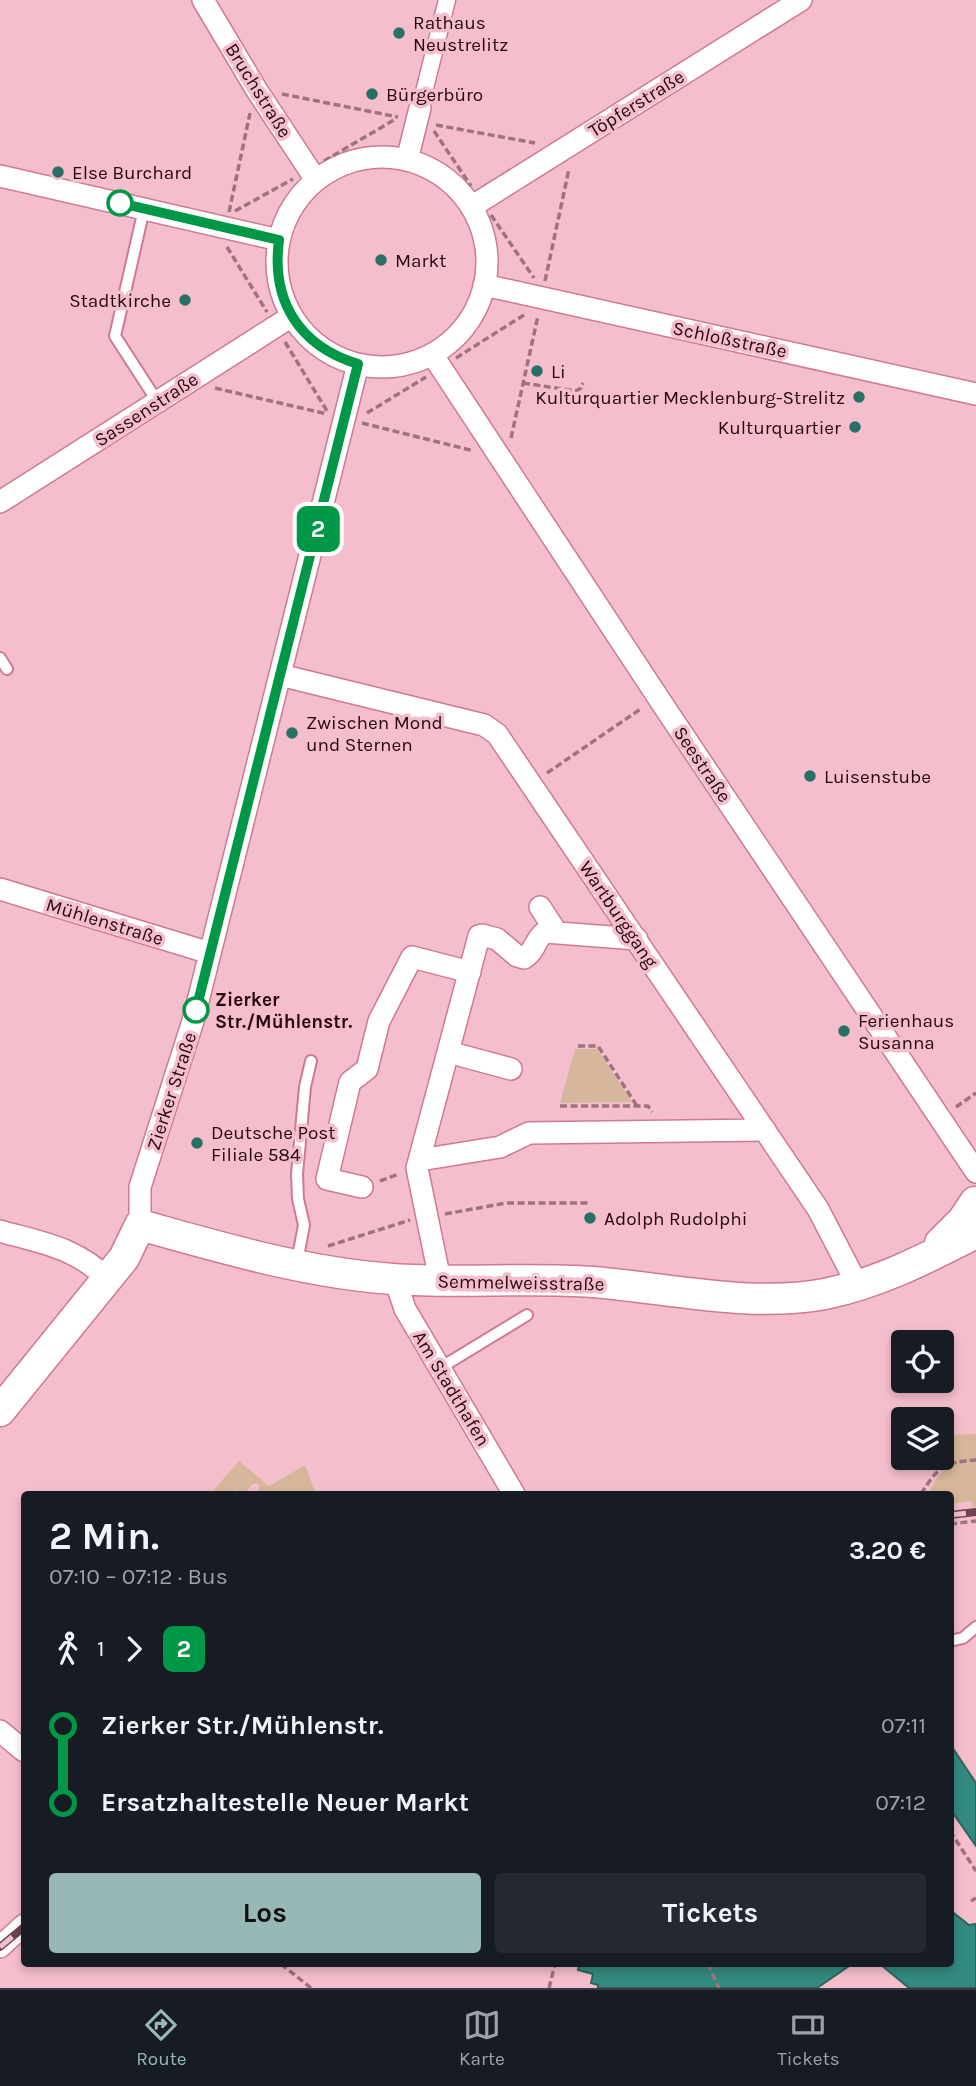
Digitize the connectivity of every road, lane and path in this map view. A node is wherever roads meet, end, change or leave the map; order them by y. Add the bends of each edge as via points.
1 (203, 0) edge
2 (446, 0) edge
3 (802, 0) edge
4 (262, 97) junction
5 (418, 114) junction
6 (395, 117) junction
7 (561, 150) junction
8 (407, 160) junction
9 (313, 175) junction
10 (0, 176) edge
11 (476, 204) junction
12 (144, 209) junction
13 (228, 219) junction
14 (279, 240) junction
15 (484, 285) junction
16 (543, 290) junction
17 (283, 321) junction
18 (437, 361) junction
19 (358, 364) junction
20 (202, 373) junction
21 (523, 383) junction
22 (583, 383) dead end
23 (976, 394) edge
24 (157, 401) junction
25 (352, 421) junction
26 (497, 452) junction
27 (0, 502) edge
28 (0, 658) edge
29 (7, 669) dead end
30 (280, 675) junction
31 (657, 696) junction
32 (531, 784) junction
33 (0, 889) edge
34 (540, 907) dead end
35 (557, 933) junction
36 (637, 939) junction
37 (210, 953) junction
38 (470, 972) junction
39 (578, 1046) dead end
40 (448, 1052) junction
41 (311, 1061) dead end
42 (511, 1069) dead end
43 (976, 1093) edge
44 (966, 1100) junction
45 (976, 1101) edge
46 (560, 1106) dead end
47 (637, 1106) junction
48 (940, 1118) junction
49 (765, 1130) junction
50 (664, 1131) junction
51 (418, 1164) junction
52 (976, 1172) edge
53 (362, 1187) joint
54 (976, 1202) edge
55 (140, 1225) junction
56 (0, 1231) edge
57 (976, 1233) edge
58 (297, 1266) junction
59 (903, 1270) junction
60 (99, 1271) junction
61 (395, 1279) junction
62 (440, 1280) junction
63 (859, 1286) junction
64 (527, 1315) dead end
65 (440, 1368) junction
66 (0, 1411) edge
67 (976, 1460) edge
68 (512, 1491) edge
69 (923, 1491) edge
70 (976, 1521) edge
71 (954, 1524) edge
72 (976, 1627) edge
73 (954, 1640) edge
74 (0, 1731) edge
75 (21, 1748) edge
76 (954, 1838) edge
77 (976, 1871) edge
78 (976, 1898) edge
79 (971, 1901) dead end
80 (21, 1928) edge
81 (0, 1947) edge
82 (285, 1967) edge
83 (554, 1967) edge
84 (709, 1967) edge
85 (311, 1988) edge
86 (549, 1988) edge
87 (719, 1988) edge

1 - 4 street, Bruchstraße
2 - 5 street
3 - 7 street, Töpferstraße
4 - 6 path via 271,92
4 - 9 street, Bruchstraße
4 - 13 path via 251,105
5 - 6 path
5 - 8 street
6 - 9 path
7 - 11 street, Töpferstraße
7 - 11 path via 433,124
7 - 16 path via 571,158
8 - 9 street via 359,160
8 - 11 street via 443,177
9 - 13 path
9 - 14 street via 292,206
10 - 12 street
11 - 15 street via 485,244
11 - 16 path
12 - 13 street
12 - 24 lane via 115,336
13 - 14 street
13 - 17 path via 222,246
14 - 17 street via 277,271
15 - 16 street, Schloßstraße
15 - 18 street via 479,302
16 - 23 street, Schloßstraße
17 - 19 street via 327,352
17 - 20 street, Sassenstraße
17 - 20 path via 329,415 211,387
18 - 19 street via 389,367
18 - 21 path via 531,311 539,312
18 - 25 path
18 - 26 street, Seestraße
19 - 25 street, Zierker Straße
20 - 24 street, Sassenstraße
21 - 22 path via 576,391
21 - 26 path via 510,444
24 - 27 street, Sassenstraße
25 - 26 path via 475,451 485,460
25 - 30 street, Zierker Straße
26 - 31 street, Seestraße
28 - 29 lane
30 - 32 street, Wartburggang via 484,725 497,734
30 - 37 street, Zierker Straße
31 - 32 path
31 - 48 street, Seestraße
32 - 36 street, Wartburggang
33 - 37 street, Mühlenstraße
34 - 35 street
35 - 36 street
35 - 38 street via 537,937 524,958 497,939 480,935
36 - 49 street, Wartburggang
37 - 55 street, Zierker Straße via 140,1187
38 - 40 street
38 - 53 street via 412,957 379,1021 366,1069 350,1082 327,1179
39 - 47 path via 598,1046
40 - 42 street
40 - 51 street
41 - 58 lane via 299,1152 298,1199 304,1225
43 - 44 path
44 - 45 path
44 - 48 path
46 - 47 path
47 - 50 path via 648,1105
48 - 52 street, Seestraße
49 - 50 street
49 - 63 street, Wartburggang via 818,1209
50 - 51 street via 529,1133 500,1147
51 - 53 path
51 - 62 street
54 - 59 main road, Semmelweisstraße via 946,1239
55 - 58 main road, Semmelweisstraße
55 - 60 main road, Zierker Straße via 124,1258
56 - 60 street via 69,1251
57 - 59 main road, Semmelweisstraße
58 - 61 main road, Semmelweisstraße
59 - 63 main road, Semmelweisstraße
60 - 66 main road, Zierker Straße
61 - 62 main road, Semmelweisstraße
61 - 65 street, Am Stadthafen via 405,1309
62 - 63 main road, Semmelweisstraße via 589,1282 760,1299
64 - 65 lane
65 - 68 street, Am Stadthafen
67 - 69 path via 941,1467
70 - 71 path
72 - 73 lane
74 - 75 street
76 - 77 path
78 - 79 path
80 - 81 street
82 - 85 path
83 - 86 path
84 - 87 path

